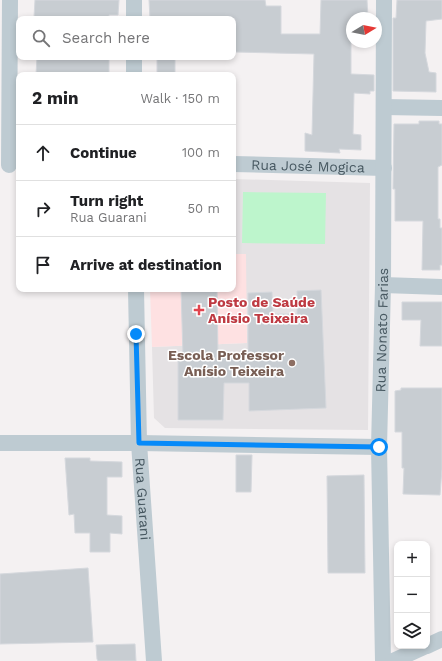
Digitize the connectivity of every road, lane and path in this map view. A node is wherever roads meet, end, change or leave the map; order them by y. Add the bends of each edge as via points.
1 (10, 0) edge
2 (134, 0) edge
3 (384, 0) edge
4 (134, 16) edge
5 (134, 60) edge
6 (134, 72) edge
7 (384, 107) junction
8 (442, 108) edge
9 (236, 164) edge
10 (9, 165) dead end
11 (384, 168) junction
12 (383, 285) junction
13 (442, 287) edge
14 (136, 292) edge
15 (0, 443) edge
16 (139, 443) junction
17 (379, 447) junction
18 (442, 639) edge
19 (430, 644) edge
20 (419, 649) edge
21 (154, 661) edge
22 (383, 661) edge
23 (393, 661) edge

1 - 10 street
2 - 4 street
3 - 7 street, Rua Nonato Farias
5 - 6 street
7 - 8 street
7 - 11 street, Rua Nonato Farias
9 - 11 street, Rua José Mogica
11 - 12 street, Rua Nonato Farias
12 - 13 street
12 - 17 street, Rua Nonato Farias
14 - 16 street, Rua Guarani
15 - 16 street
16 - 17 street
16 - 21 street, Rua Guarani
17 - 22 street, Rua Nonato Farias
18 - 19 street
20 - 23 street

